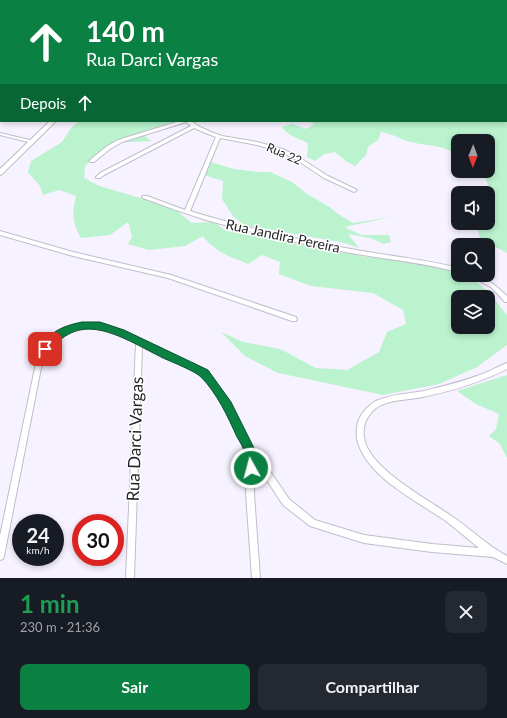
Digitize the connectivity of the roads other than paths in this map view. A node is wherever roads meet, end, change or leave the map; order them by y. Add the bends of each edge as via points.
1 (52, 122) edge
2 (183, 122) edge
3 (188, 122) edge
4 (194, 126) junction
5 (0, 134) edge
6 (218, 137) junction
7 (32, 142) junction
8 (92, 161) dead end
9 (0, 173) edge
10 (98, 177) dead end
11 (354, 190) dead end
12 (145, 197) dead end
13 (188, 212) junction
14 (0, 233) edge
15 (451, 268) edge
16 (485, 282) edge
17 (507, 300) edge
18 (294, 319) dead end
19 (139, 342) junction
20 (507, 366) edge
21 (252, 454) junction
22 (492, 554) junction
23 (0, 556) edge
24 (507, 560) edge
25 (130, 578) edge
26 (256, 578) edge

1 - 7 street
2 - 8 street via 120,141
3 - 4 street, Rua 22
4 - 6 street, Rua 22
4 - 10 street
5 - 7 street
6 - 11 street, Rua 22 via 255,143 282,151
6 - 13 street
7 - 9 street
12 - 13 street, Rua Jandira Pereira
13 - 15 street, Rua Jandira Pereira via 250,230 324,246
14 - 18 street via 73,254 169,276
16 - 17 street
19 - 21 street via 204,373 227,405
19 - 23 street via 100,326 82,326 66,329 53,338 45,349 39,363
19 - 25 street, Rua Darci Vargas
20 - 22 street via 458,384 373,407 363,419 359,430 363,450 388,478 449,519
21 - 22 street via 286,502 313,524 364,539
21 - 26 street via 250,494
22 - 24 street

